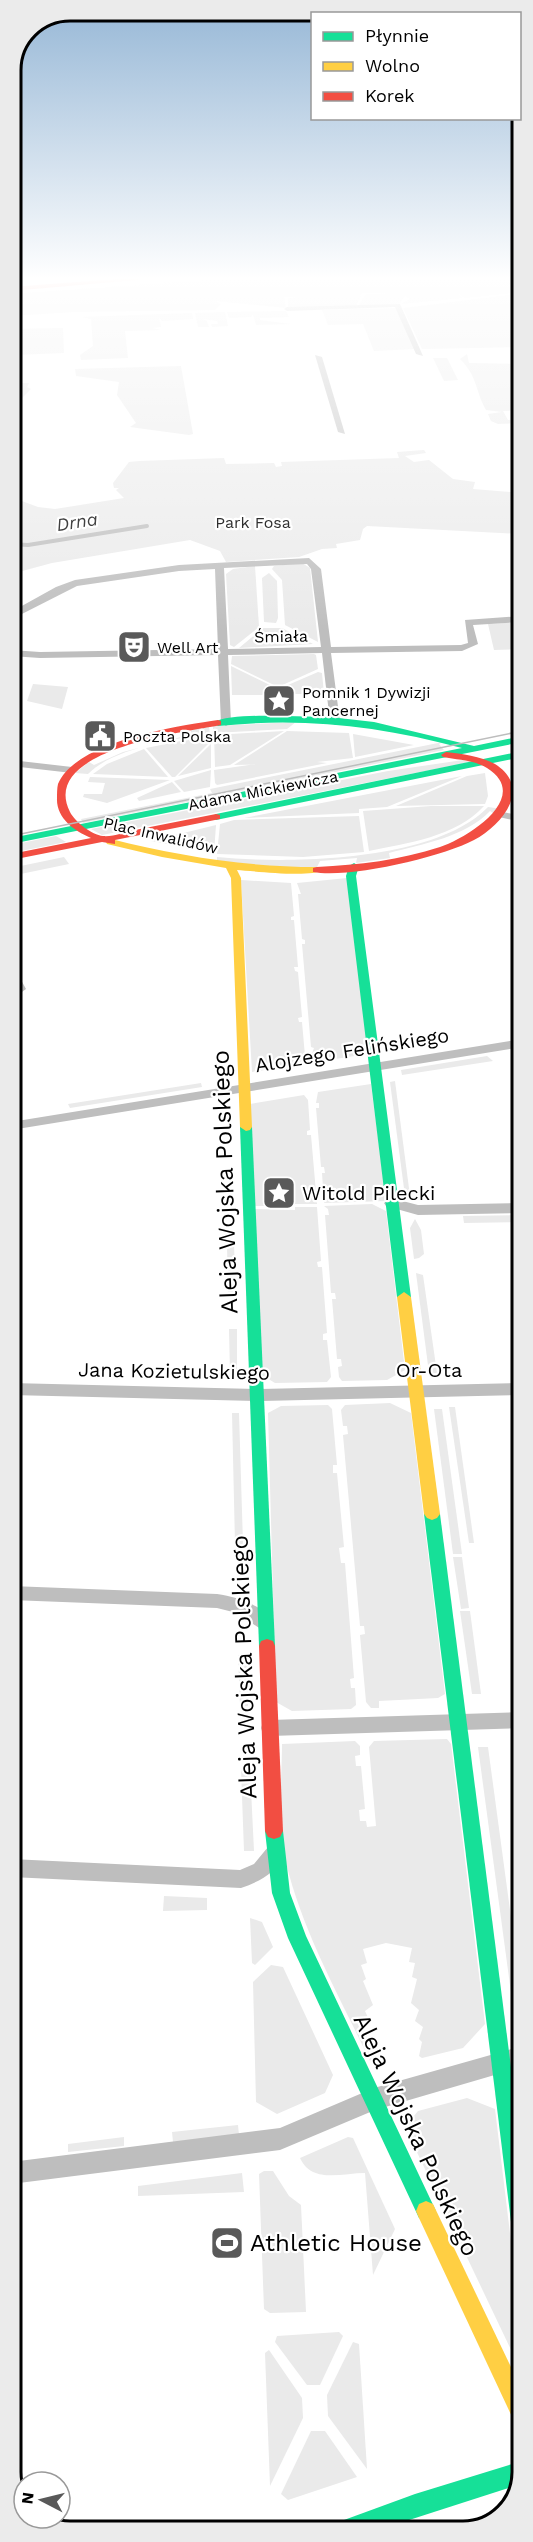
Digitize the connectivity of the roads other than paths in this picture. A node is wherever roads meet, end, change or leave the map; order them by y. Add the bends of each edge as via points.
1 (330, 396) edge
2 (342, 432) dead end
3 (219, 566) junction
4 (21, 611) edge
5 (512, 620) edge
6 (326, 650) junction
7 (223, 652) junction
8 (21, 653) edge
9 (336, 722) junction
10 (226, 723) junction
11 (512, 741) edge
12 (476, 749) junction
13 (446, 755) junction
14 (512, 757) edge
15 (487, 763) junction
16 (21, 764) edge
17 (72, 770) junction
18 (503, 815) junction
19 (512, 817) edge
20 (76, 828) junction
21 (21, 839) edge
22 (100, 840) junction
23 (21, 855) edge
24 (354, 866) junction
25 (231, 867) junction
26 (512, 1045) edge
27 (375, 1066) junction
28 (243, 1087) junction
29 (21, 1124) edge
30 (391, 1203) junction
31 (512, 1208) edge
32 (21, 1389) edge
33 (512, 1389) edge
34 (414, 1391) junction
35 (335, 1393) joint
36 (255, 1395) junction
37 (21, 1593) edge
38 (265, 1625) junction
39 (512, 1720) edge
40 (456, 1722) junction
41 (270, 1728) junction
42 (275, 1853) junction
43 (21, 1868) edge
44 (512, 2060) edge
45 (501, 2063) junction
46 (374, 2099) junction
47 (512, 2150) edge
48 (21, 2172) edge
49 (512, 2392) edge
50 (512, 2475) edge
51 (371, 2521) edge

1 - 2 street
3 - 4 street via 70,584
3 - 6 street via 298,560 312,563
3 - 7 street
5 - 6 street, Śmiała via 468,622 474,643 467,648
6 - 7 street, Śmiała
6 - 9 street
7 - 8 street, Śmiała
7 - 10 street
9 - 10 street
9 - 12 street via 398,729
10 - 17 street via 135,741 97,755
11 - 12 street, Adama Mickiewicza
12 - 13 street, Adama Mickiewicza
13 - 15 street
13 - 20 street, Adama Mickiewicza
14 - 15 street, Adama Mickiewicza
15 - 18 street via 498,768 509,785 510,803
15 - 22 street, Adama Mickiewicza
16 - 17 street
17 - 20 street, Plac Inwalidów via 62,784 60,798
18 - 19 street
18 - 24 street, Plac Inwalidów via 463,842
20 - 21 street, Adama Mickiewicza
20 - 22 street, Plac Inwalidów
22 - 23 street, Adama Mickiewicza
22 - 25 street, Plac Inwalidów
24 - 25 street, Plac Inwalidów via 267,870
24 - 27 street via 351,876
25 - 28 street, Aleja Wojska Polskiego via 236,878
26 - 27 street, Alojzego Felińskiego
27 - 28 street, Alojzego Felińskiego
27 - 30 street
28 - 29 street, Alojzego Felińskiego
28 - 36 street, Aleja Wojska Polskiego
30 - 31 street via 418,1210
30 - 34 street
32 - 36 street, Jana Kozietulskiego
33 - 34 street, Or-Ota
34 - 35 street, Or-Ota
34 - 40 street
35 - 36 street, Jana Kozietulskiego
36 - 38 street, Aleja Wojska Polskiego
37 - 38 street via 217,1601 247,1608
38 - 41 street, Aleja Wojska Polskiego
39 - 40 street
40 - 41 street
40 - 45 street
41 - 42 street, Aleja Wojska Polskiego
42 - 43 street via 261,1870 241,1878
42 - 46 street, Aleja Wojska Polskiego via 289,1921
44 - 45 street
45 - 46 street
45 - 47 street
46 - 48 street via 280,2139
46 - 49 street, Aleja Wojska Polskiego
50 - 51 street

